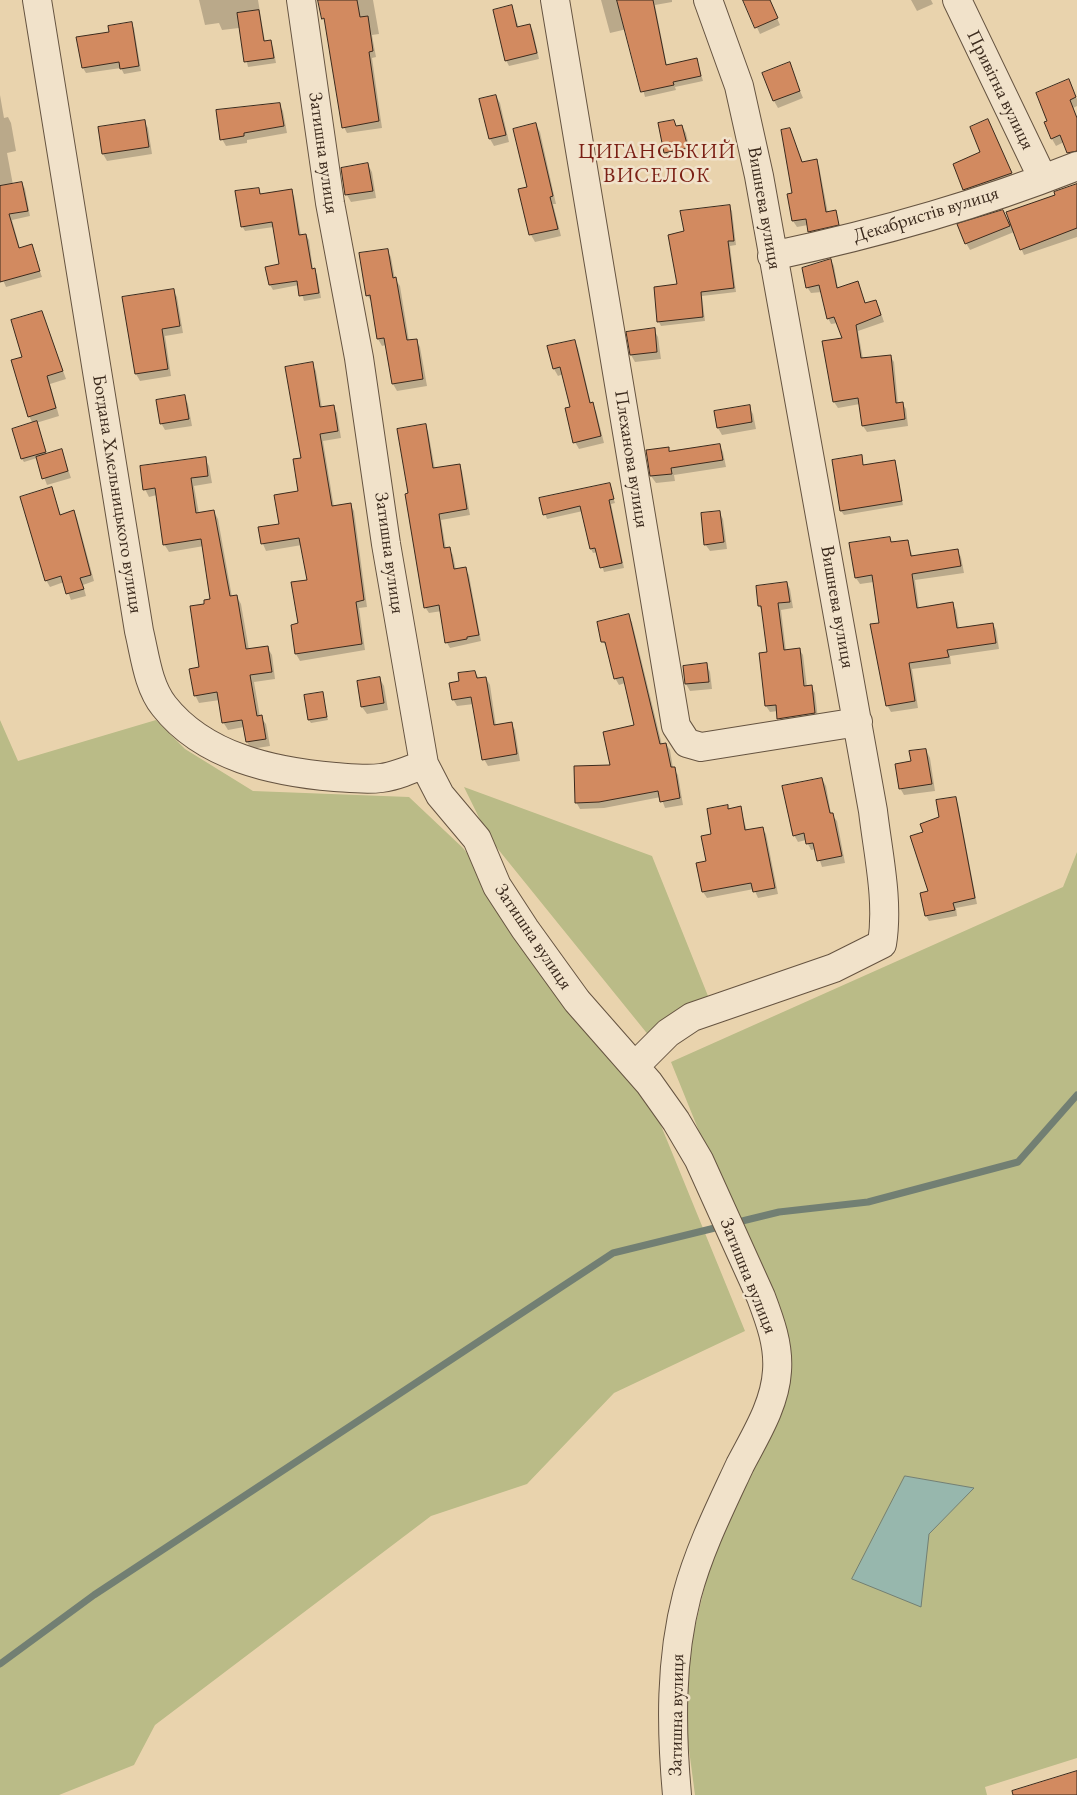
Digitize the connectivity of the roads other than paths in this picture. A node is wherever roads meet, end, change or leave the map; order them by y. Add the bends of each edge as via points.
1 (37, 0) edge
2 (302, 0) edge
3 (555, 0) edge
4 (708, 0) edge
5 (957, 0) edge
6 (1077, 166) edge
7 (1043, 179) junction
8 (772, 256) junction
9 (858, 722) junction
10 (424, 764) junction
11 (635, 1066) junction
12 (677, 1795) edge

1 - 10 street, Богдана Хмельницького вулиця via 139,631 159,698 173,716 201,740 256,763 319,776 358,778 395,775
2 - 10 street, Затишна вулиця via 330,203 364,385 386,544
3 - 9 street, Плеханова вулиця via 676,726 687,743 701,748
4 - 8 street, Вишнева вулиця via 747,115
5 - 7 street, Привітна вулиця
6 - 7 street, Декабристів вулиця
7 - 8 street, Декабристів вулиця via 848,239
8 - 9 street, Вишнева вулиця
9 - 11 street, Вишнева вулиця via 883,898 882,944 834,968 692,1017 668,1033
10 - 11 street, Затишна вулиця via 440,795 477,839 497,886 512,911 577,1001
11 - 12 street, Затишна вулиця via 672,1114 699,1160 769,1317 778,1360 776,1385 766,1414 704,1544 685,1604 674,1691

